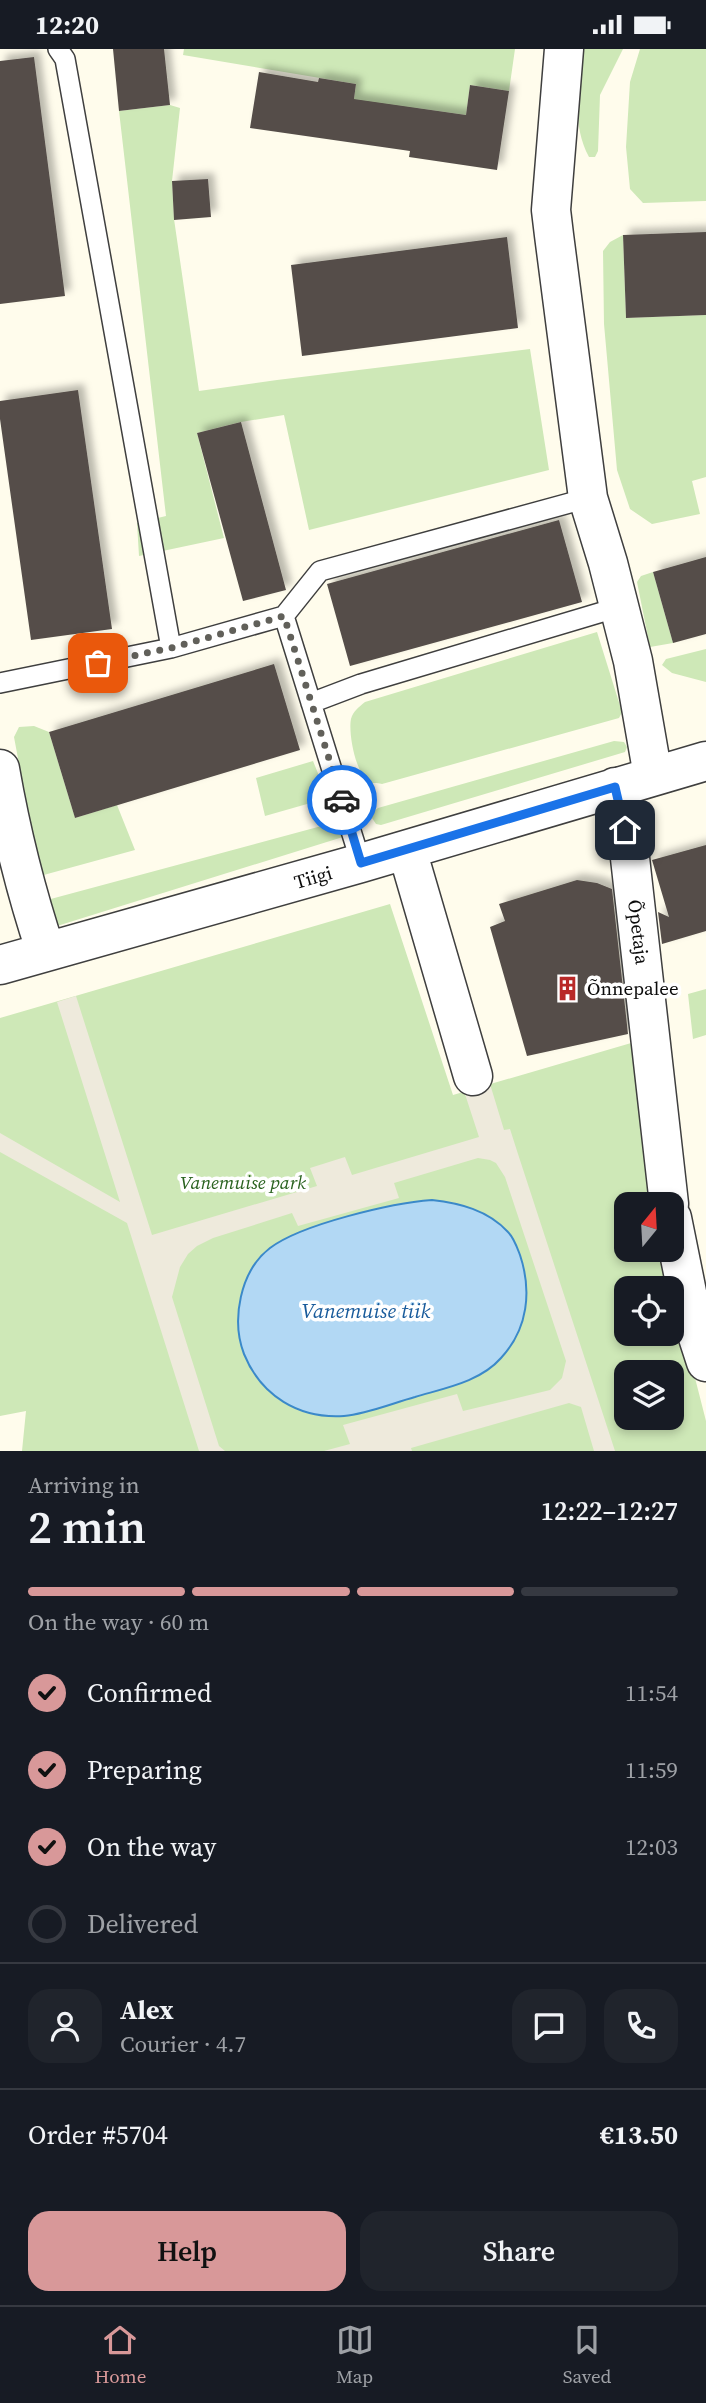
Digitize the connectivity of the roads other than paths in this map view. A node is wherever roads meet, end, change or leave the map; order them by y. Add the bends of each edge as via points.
1 (58, 49) edge
2 (564, 49) edge
3 (588, 498) junction
4 (619, 607) junction
5 (284, 616) junction
6 (171, 648) junction
7 (0, 683) edge
8 (311, 703) junction
9 (706, 761) edge
10 (0, 769) edge
11 (653, 776) junction
12 (615, 787) junction
13 (407, 850) junction
14 (361, 863) junction
15 (46, 952) junction
16 (0, 965) edge
17 (473, 1076) dead end
18 (669, 1192) edge
19 (681, 1262) edge
20 (706, 1362) edge

1 - 6 lane via 65,59
2 - 3 street via 551,210
3 - 4 street
3 - 5 lane via 320,571
4 - 8 lane
4 - 11 street
5 - 6 lane
5 - 8 lane
6 - 7 lane
8 - 14 lane
9 - 11 street, Tiigi
10 - 15 street via 27,895
11 - 12 street, Tiigi
12 - 13 street, Tiigi
12 - 18 street, Õpetaja via 631,871
13 - 14 street, Tiigi
13 - 17 street
14 - 15 street, Tiigi
15 - 16 street, Tiigi
19 - 20 street

